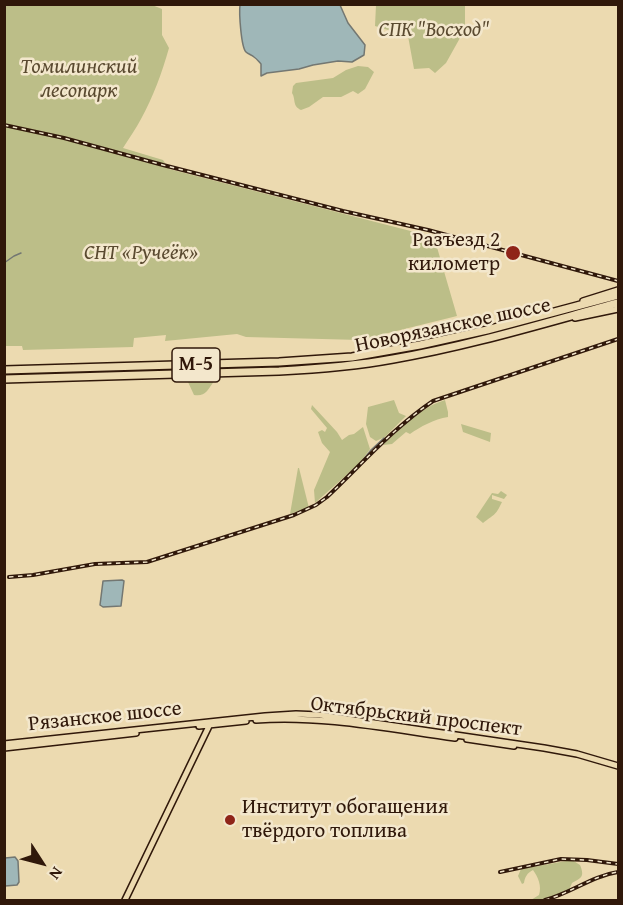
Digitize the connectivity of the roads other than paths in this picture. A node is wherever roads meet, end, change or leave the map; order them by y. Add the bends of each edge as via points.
1 (618, 290) edge
2 (618, 295) edge
3 (618, 303) edge
4 (618, 309) edge
5 (550, 313) junction
6 (546, 322) junction
7 (4, 370) edge
8 (4, 379) edge
9 (209, 723) junction
10 (196, 726) junction
11 (202, 735) junction
12 (4, 746) edge
13 (618, 767) edge
14 (123, 900) edge

1 - 5 main road, М-5
2 - 5 highway, Новорязанское шоссе / М-5
3 - 6 highway, Новорязанское шоссе / М-5
4 - 6 main road, М-5
5 - 7 highway, Новорязанское шоссе / М-5 via 453,338 352,357
6 - 8 highway, Новорязанское шоссе / М-5 via 415,355 323,368
9 - 10 main road, Рязанское шоссе
9 - 11 main road
9 - 12 main road, Рязанское шоссе
9 - 13 main road, Октябрьский проспект via 319,720 544,751
9 - 14 main road
10 - 11 main road
10 - 12 main road, Рязанское шоссе
11 - 14 main road

